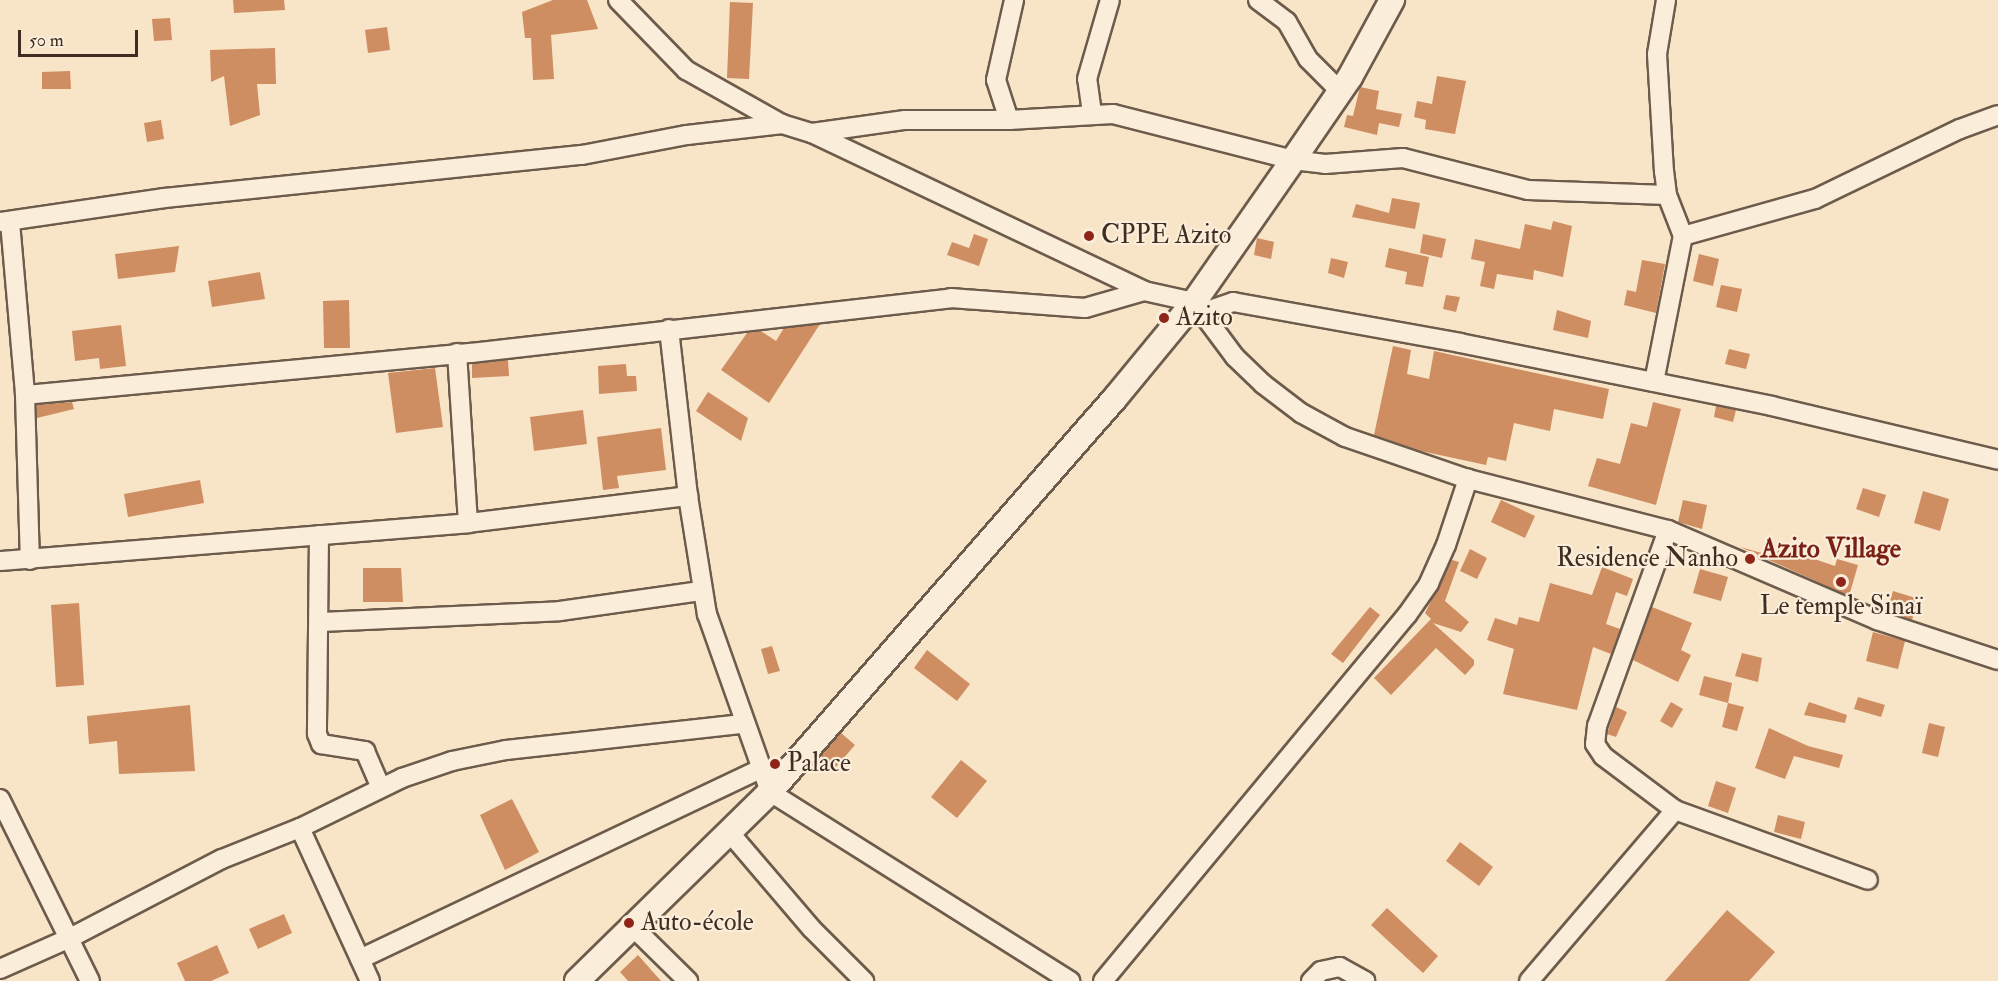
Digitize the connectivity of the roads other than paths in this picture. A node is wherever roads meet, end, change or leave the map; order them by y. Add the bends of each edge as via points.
1 (618, 0) edge
2 (1014, 0) edge
3 (1110, 0) edge
4 (1258, 0) edge
5 (1392, 0) edge
6 (1666, 0) edge
7 (1340, 91) junction
8 (1092, 113) junction
9 (1998, 115) edge
10 (1009, 120) junction
11 (782, 124) junction
12 (813, 133) junction
13 (1293, 160) junction
14 (1667, 195) junction
15 (5, 222) edge
16 (1683, 236) junction
17 (1144, 291) junction
18 (1198, 308) junction
19 (669, 330) junction
20 (457, 353) junction
21 (1654, 382) junction
22 (26, 395) junction
23 (1998, 460) edge
24 (1468, 479) junction
25 (688, 496) junction
26 (468, 522) junction
27 (1668, 530) junction
28 (319, 535) junction
29 (30, 560) junction
30 (0, 561) edge
31 (701, 591) junction
32 (321, 622) junction
33 (1998, 660) edge
34 (743, 724) junction
35 (761, 769) junction
36 (381, 788) junction
37 (770, 792) junction
38 (0, 799) edge
39 (1675, 810) junction
40 (300, 828) junction
41 (730, 833) junction
42 (1868, 880) dead end
43 (634, 928) junction
44 (70, 938) junction
45 (360, 959) junction
46 (0, 969) edge
47 (90, 981) edge
48 (370, 981) edge
49 (578, 981) edge
50 (688, 981) edge
51 (864, 981) edge
52 (1070, 981) edge
53 (1103, 981) edge
54 (1311, 981) edge
55 (1365, 981) edge
56 (1529, 981) edge

1 - 11 street via 686,70
2 - 10 street via 996,80
3 - 8 street via 1087,79
4 - 7 street via 1287,22 1308,59
5 - 7 street
6 - 14 street via 1657,54
7 - 13 street
8 - 10 street
8 - 13 street via 1141,120
9 - 16 street via 1960,129 1815,199
10 - 12 street via 905,120
11 - 12 street
11 - 15 street via 687,135 582,155 164,198
12 - 17 street
13 - 14 street via 1325,164 1403,158 1528,190
13 - 18 street
14 - 16 street
15 - 22 street
16 - 21 street
17 - 18 street
17 - 19 street via 1085,308 951,298
18 - 21 street via 1244,304
18 - 24 street via 1235,357 1301,413 1345,436
18 - 37 street
19 - 20 street
19 - 25 street
20 - 22 street
20 - 26 street
21 - 23 street
22 - 29 street
24 - 27 street
24 - 53 street via 1429,583 1407,615
25 - 26 street
25 - 31 street
26 - 28 street
27 - 33 street via 1877,620
27 - 39 street via 1597,726 1595,744 1603,756
28 - 29 street
28 - 32 street
29 - 30 street
31 - 32 street via 560,612
31 - 34 street
32 - 36 street via 317,734 321,744 365,751
34 - 35 street
34 - 36 street via 506,750 452,761
35 - 37 street
35 - 45 street
36 - 40 street
37 - 41 street
37 - 52 street
38 - 44 street
39 - 42 street
39 - 56 street
40 - 44 street via 222,859
40 - 45 street
41 - 43 street
41 - 51 street via 812,929
43 - 49 street
43 - 50 street
44 - 46 street
44 - 47 street
45 - 48 street
54 - 55 street via 1321,971 1340,967

